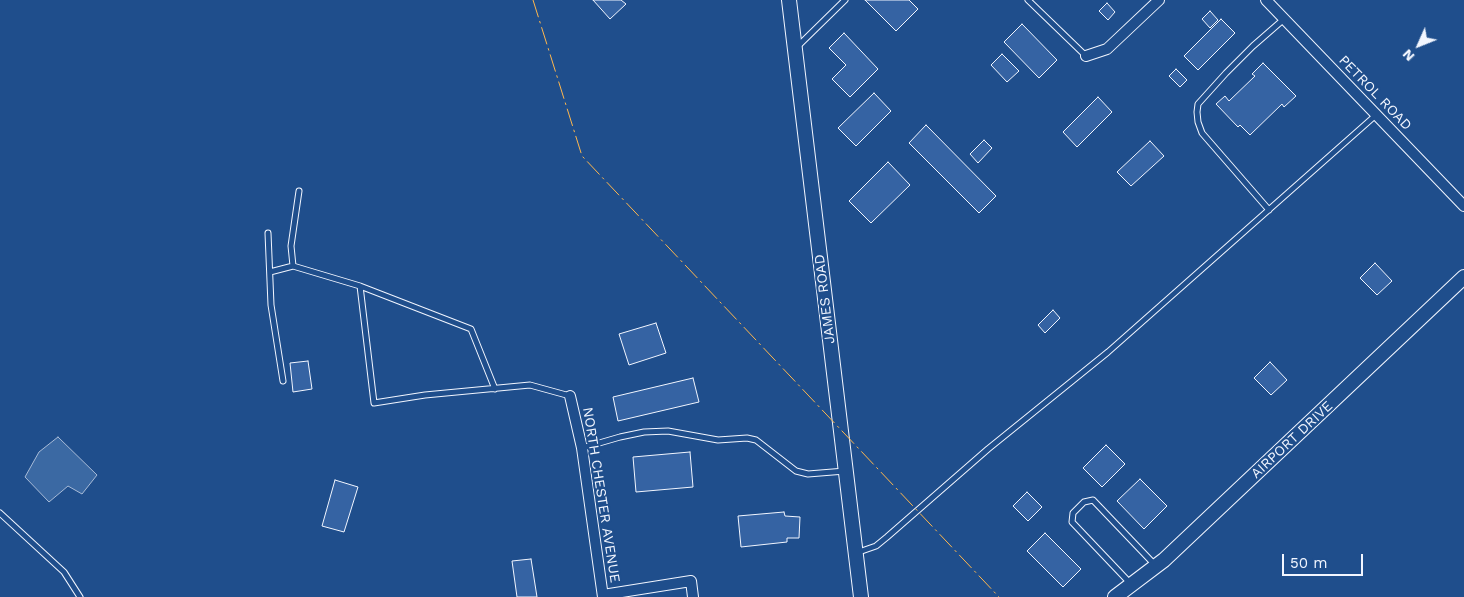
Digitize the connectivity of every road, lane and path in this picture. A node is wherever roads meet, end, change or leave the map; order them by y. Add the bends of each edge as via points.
1 (789, 0) edge
2 (845, 0) edge
3 (1028, 0) edge
4 (1159, 0) edge
5 (1266, 0) edge
6 (1284, 19) junction
7 (795, 50) junction
8 (1086, 56) joint
9 (1376, 114) junction
10 (299, 191) dead end
11 (1464, 206) edge
12 (1269, 210) junction
13 (268, 233) dead end
14 (293, 266) junction
15 (270, 272) junction
16 (1464, 278) edge
17 (360, 286) junction
18 (283, 381) dead end
19 (495, 389) junction
20 (570, 396) joint
21 (582, 448) junction
22 (846, 470) junction
23 (0, 512) edge
24 (856, 553) junction
25 (1156, 566) junction
26 (1132, 585) junction
27 (603, 596) edge
28 (80, 597) edge
29 (693, 597) edge
30 (861, 597) edge
31 (1115, 597) edge

1 - 7 main road, JAMES ROAD
2 - 7 lane
3 - 8 lane
4 - 8 street via 1107,49
5 - 6 street, PETROL ROAD
6 - 9 street, PETROL ROAD
6 - 12 lane via 1226,73 1198,104 1197,112 1202,133
7 - 22 main road, JAMES ROAD
9 - 11 street, PETROL ROAD
9 - 12 lane
10 - 14 lane via 291,246
12 - 24 lane via 1108,352 988,449 887,537 876,546
13 - 15 lane
14 - 15 lane
14 - 17 lane
15 - 18 lane
16 - 25 main road, AIRPORT DRIVE
17 - 19 lane via 471,329
17 - 19 lane via 374,403
19 - 20 lane via 530,385
20 - 21 street, NORTH CHESTER AVENUE
21 - 22 lane via 620,436 668,431 718,440 756,440 796,471 808,474
21 - 27 street, NORTH CHESTER AVENUE
22 - 24 main road, JAMES ROAD
23 - 28 lane via 64,572
24 - 30 main road, JAMES ROAD
25 - 26 main road, AIRPORT DRIVE
25 - 26 lane via 1093,500 1084,502 1073,513 1072,522
26 - 31 main road, AIRPORT DRIVE
27 - 29 street via 691,581

